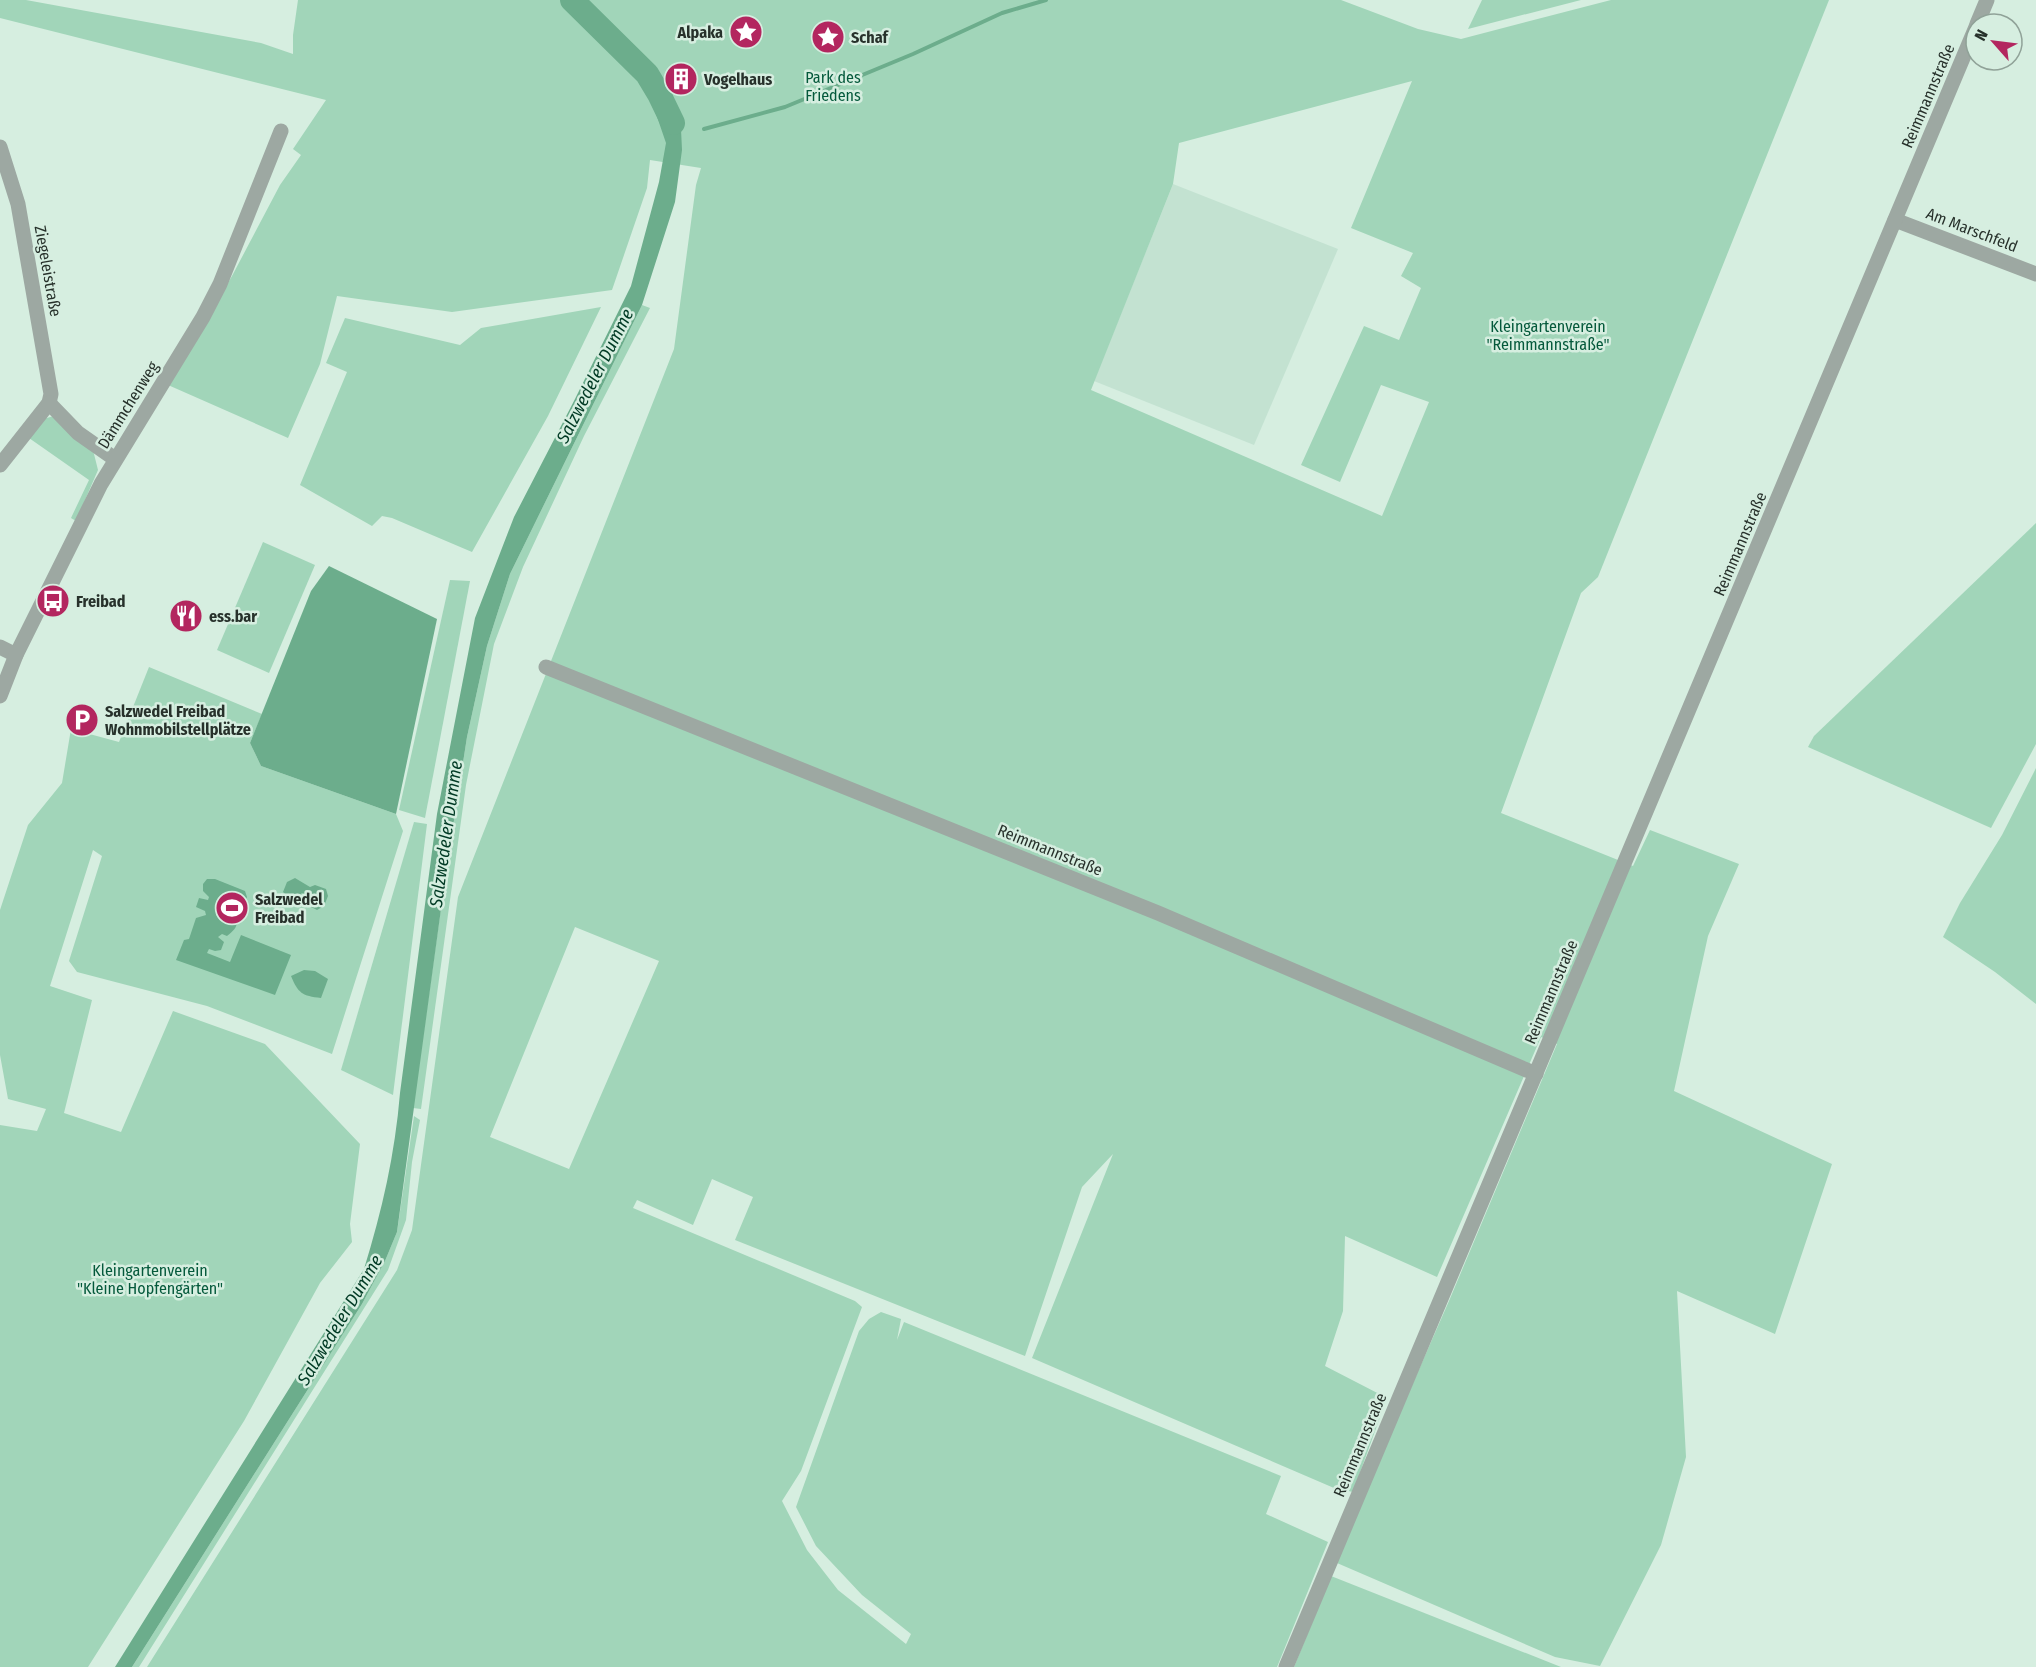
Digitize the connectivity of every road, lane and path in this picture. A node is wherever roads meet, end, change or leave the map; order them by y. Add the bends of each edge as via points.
1 (1964, 57) edge
2 (281, 131) dead end
3 (0, 147) edge
4 (1895, 220) junction
5 (2036, 274) edge
6 (49, 403) junction
7 (115, 459) junction
8 (0, 465) edge
9 (0, 647) edge
10 (16, 655) junction
11 (546, 667) dead end
12 (0, 696) edge
13 (1536, 1074) junction
14 (1286, 1667) edge

1 - 4 street, Reimmannstraße
2 - 7 street, Dämmchenweg via 208,308
3 - 6 street, Ziegeleistraße via 18,204 51,383
4 - 5 street, Am Marschfeld
4 - 13 street, Reimmannstraße
6 - 7 street via 78,433
6 - 8 street
7 - 10 street, Dämmchenweg
9 - 10 street
10 - 12 street, Dämmchenweg
11 - 13 street, Reimmannstraße via 1158,913
13 - 14 street, Reimmannstraße

